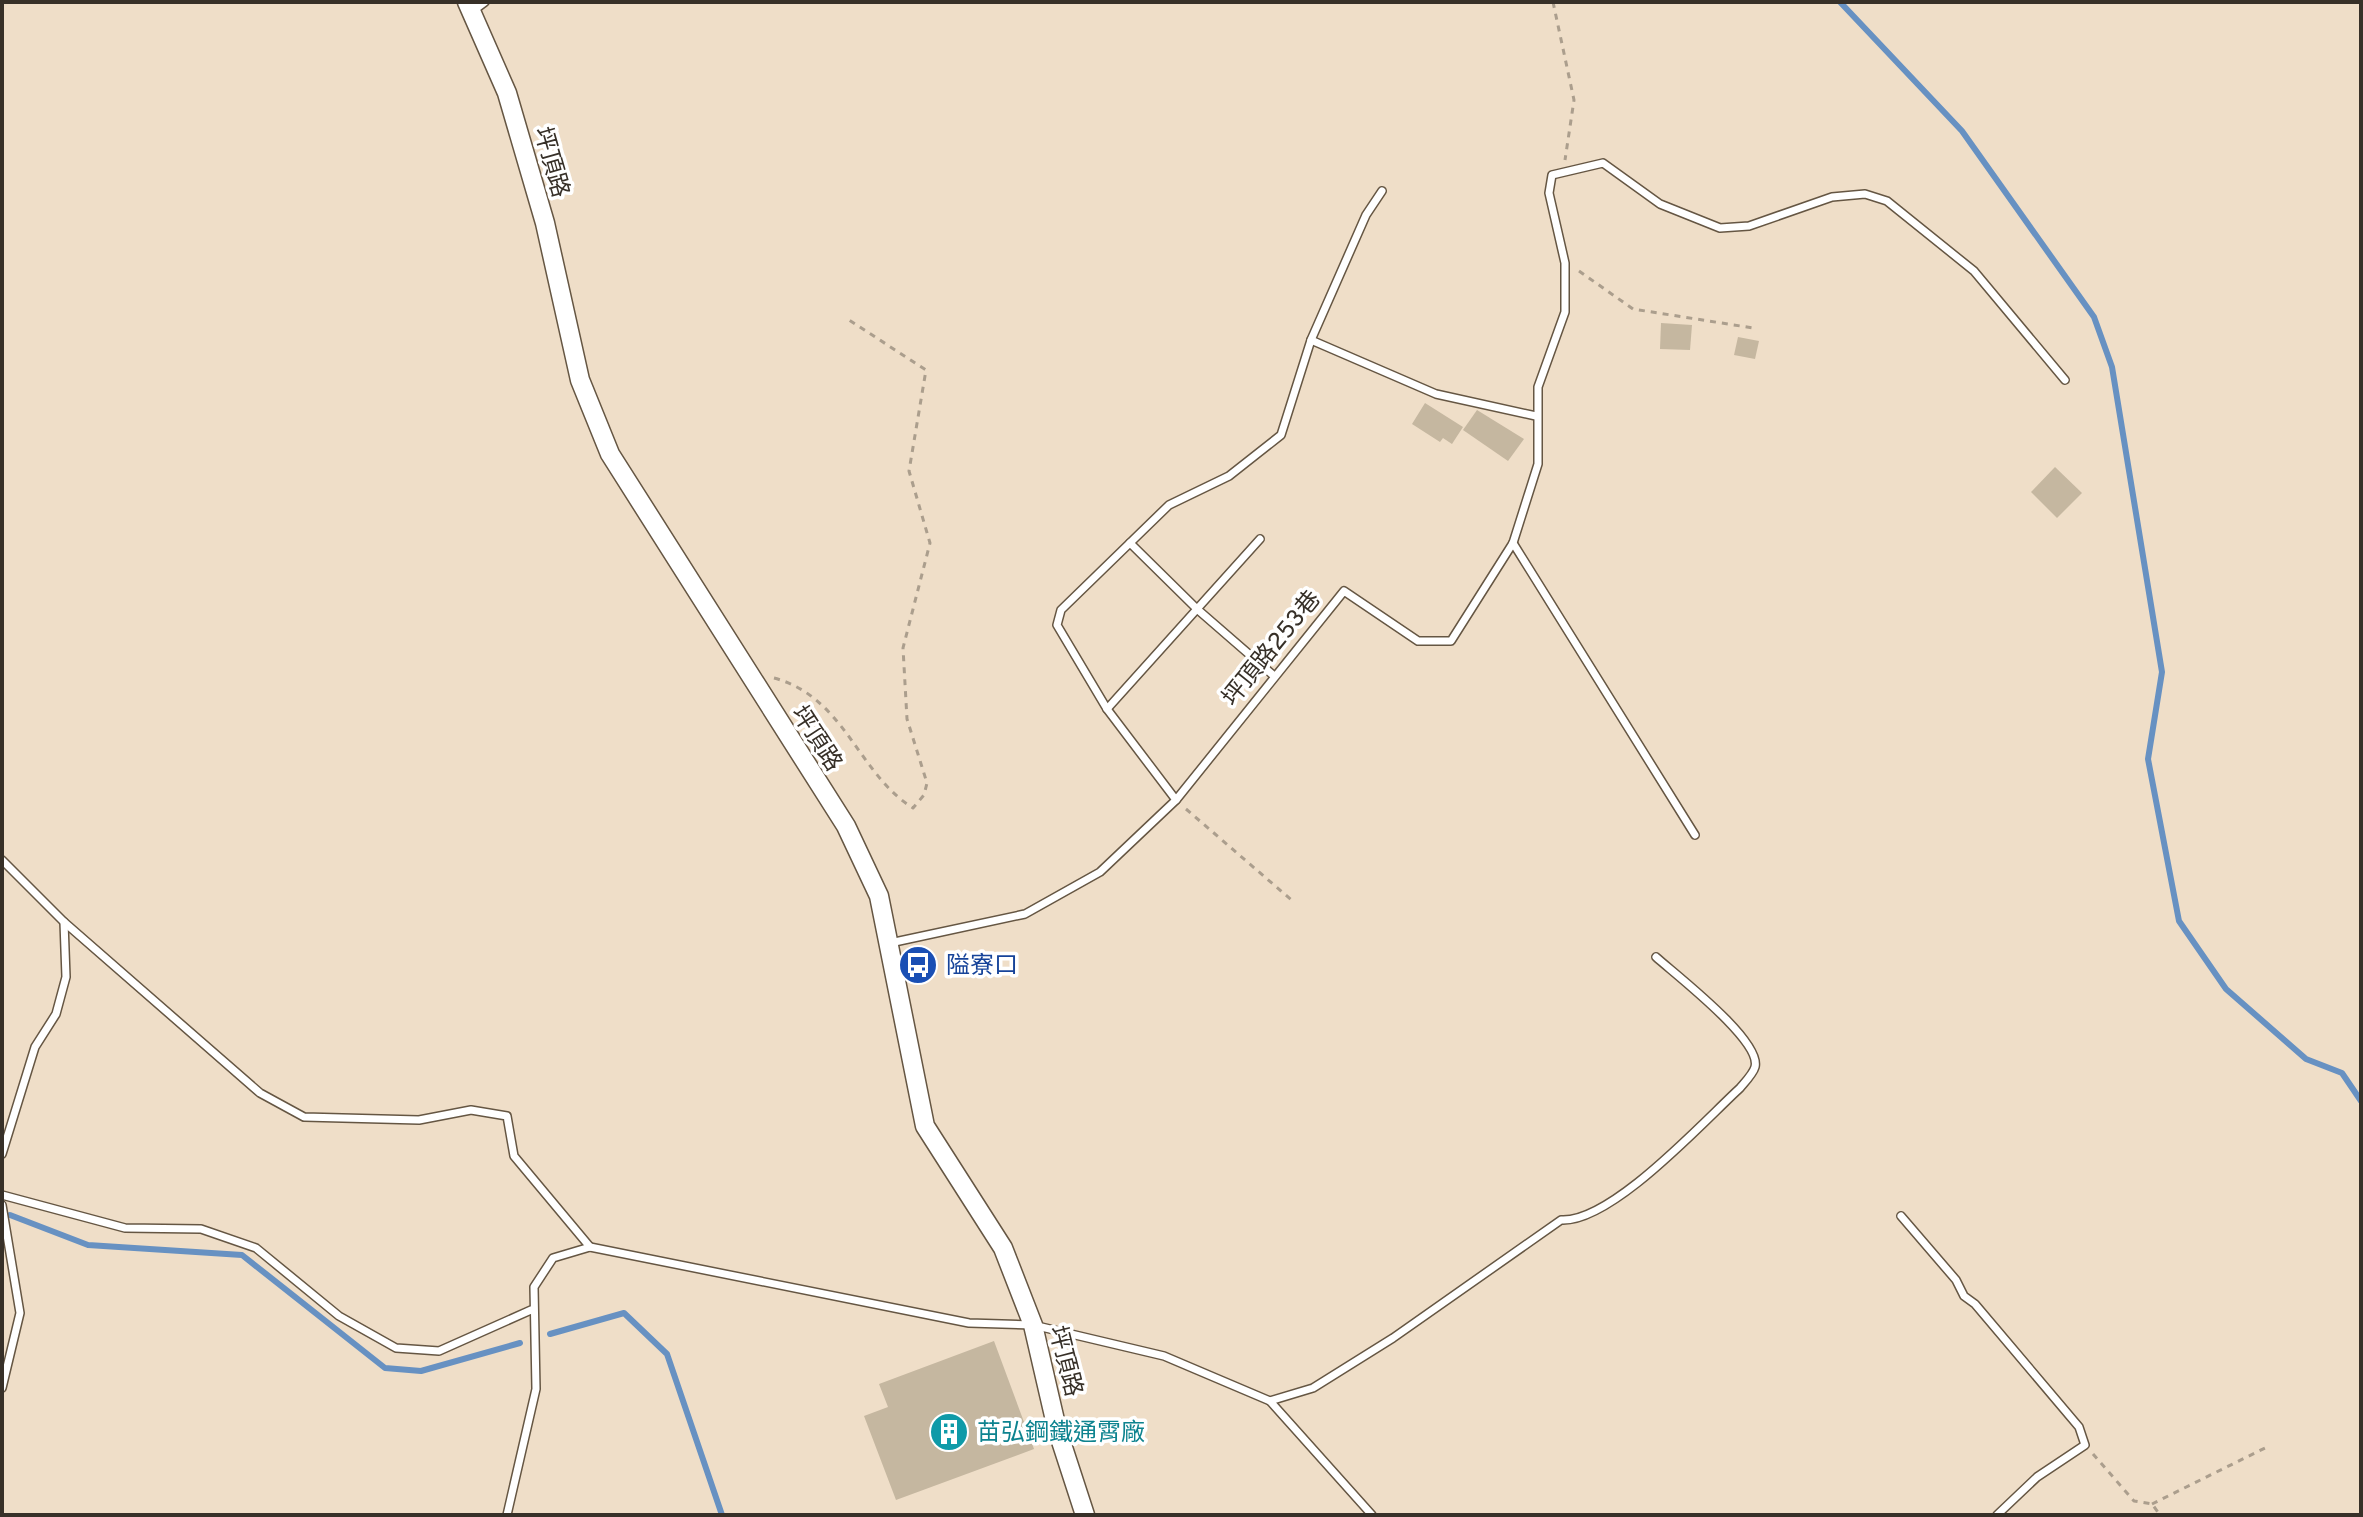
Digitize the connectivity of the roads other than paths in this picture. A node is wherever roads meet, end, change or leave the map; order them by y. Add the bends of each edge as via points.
1 (475, 5) edge
2 (1382, 191) dead end
3 (1311, 340) junction
4 (2065, 380) dead end
5 (1536, 416) junction
6 (1260, 539) dead end
7 (1130, 543) junction
8 (1513, 543) junction
9 (1197, 609) junction
10 (1273, 675) junction
11 (1107, 709) junction
12 (1176, 800) junction
13 (1695, 835) dead end
14 (2, 860) edge
15 (64, 922) junction
16 (890, 943) junction
17 (1656, 957) dead end
18 (2, 1154) edge
19 (2, 1195) edge
20 (2, 1205) edge
21 (1901, 1216) dead end
22 (590, 1247) junction
23 (531, 1310) junction
24 (1033, 1325) junction
25 (2, 1388) edge
26 (1270, 1401) junction
27 (507, 1515) edge
28 (1085, 1515) edge
29 (1372, 1515) edge
30 (1997, 1515) edge

1 - 16 street, 坪頂路 via 545,223 580,380 610,454 846,826 879,896
2 - 3 lane via 1366,215
3 - 5 lane via 1436,394
3 - 7 lane via 1281,435 1229,476 1169,505
4 - 5 lane, 坪頂路253巷 via 1974,271 1887,201 1865,194 1832,197 1734,230 1689,219 1603,163 1552,175 1549,193 1565,263 1565,312 1538,387
5 - 8 lane, 坪頂路253巷 via 1538,464
6 - 9 lane
7 - 9 lane
7 - 11 lane via 1061,610 1057,625
8 - 10 lane, 坪頂路253巷 via 1451,641 1418,641 1344,591
8 - 13 lane
9 - 10 lane
9 - 11 lane
10 - 12 lane, 坪頂路253巷
11 - 12 lane
12 - 16 lane, 坪頂路253巷 via 1100,872 1025,914
14 - 15 lane
15 - 18 lane via 66,977 56,1014 35,1047
15 - 22 lane via 260,1093 304,1117 419,1120 471,1110 507,1116 514,1156
16 - 24 street, 坪頂路 via 925,1126 1003,1248
17 - 26 lane via 1743,1036 1755,1068 1740,1088 1626,1193 1589,1215 1561,1220 1313,1388
19 - 23 lane via 125,1228 201,1229 256,1248 339,1316 396,1348 439,1351
20 - 25 lane via 20,1313
21 - 30 lane via 2079,1427 2085,1445 2037,1477
22 - 23 lane via 553,1258 534,1287
22 - 24 lane via 969,1323
23 - 27 lane via 536,1389
24 - 26 lane via 1164,1356
24 - 28 street, 坪頂路 via 1057,1429
26 - 29 lane

